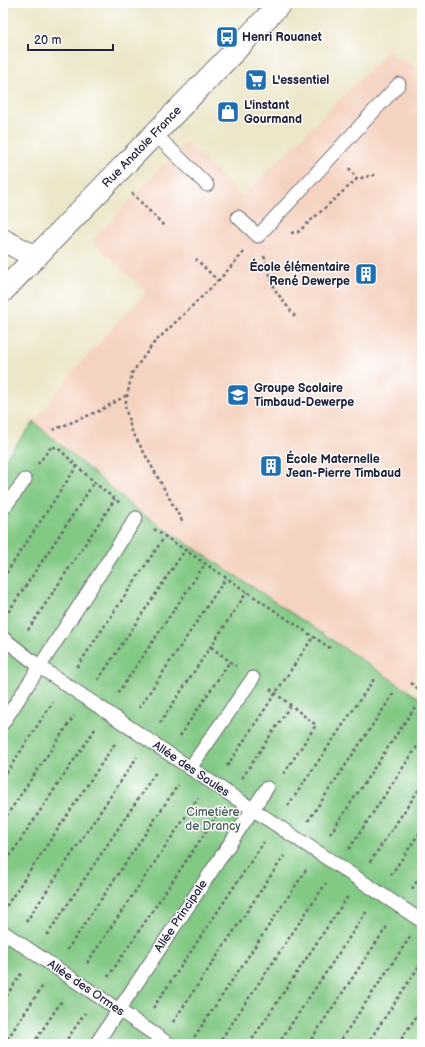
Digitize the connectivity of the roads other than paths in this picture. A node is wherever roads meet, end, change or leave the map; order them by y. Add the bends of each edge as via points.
1 (281, 3) edge
2 (399, 84) dead end
3 (155, 134) junction
4 (207, 185) dead end
5 (238, 216) dead end
6 (3, 240) edge
7 (31, 262) junction
8 (3, 291) edge
9 (25, 480) road end
10 (3, 509) edge
11 (136, 518) road end
12 (3, 638) edge
13 (40, 667) junction
14 (253, 678) dead end
15 (3, 723) edge
16 (190, 768) junction
17 (267, 788) road end
18 (252, 810) junction
19 (421, 921) edge
20 (3, 932) edge
21 (118, 1010) junction
22 (165, 1042) edge
23 (96, 1044) edge

1 - 3 street, Rue Anatole France
2 - 5 lane via 258,236
3 - 4 lane
3 - 7 street, Rue Anatole France
6 - 7 street
7 - 8 street, Rue Anatole France
9 - 10 lane
11 - 13 lane
12 - 13 lane, Allée des Saules
13 - 15 lane
13 - 16 lane, Allée des Saules
14 - 16 lane
16 - 18 lane, Allée des Saules
17 - 18 lane, Allée Principale
18 - 19 lane, Allée des Saules
18 - 21 lane, Allée Principale
20 - 21 lane, Allée des Ormes
21 - 22 lane, Allée des Ormes
21 - 23 lane, Allée Principale

